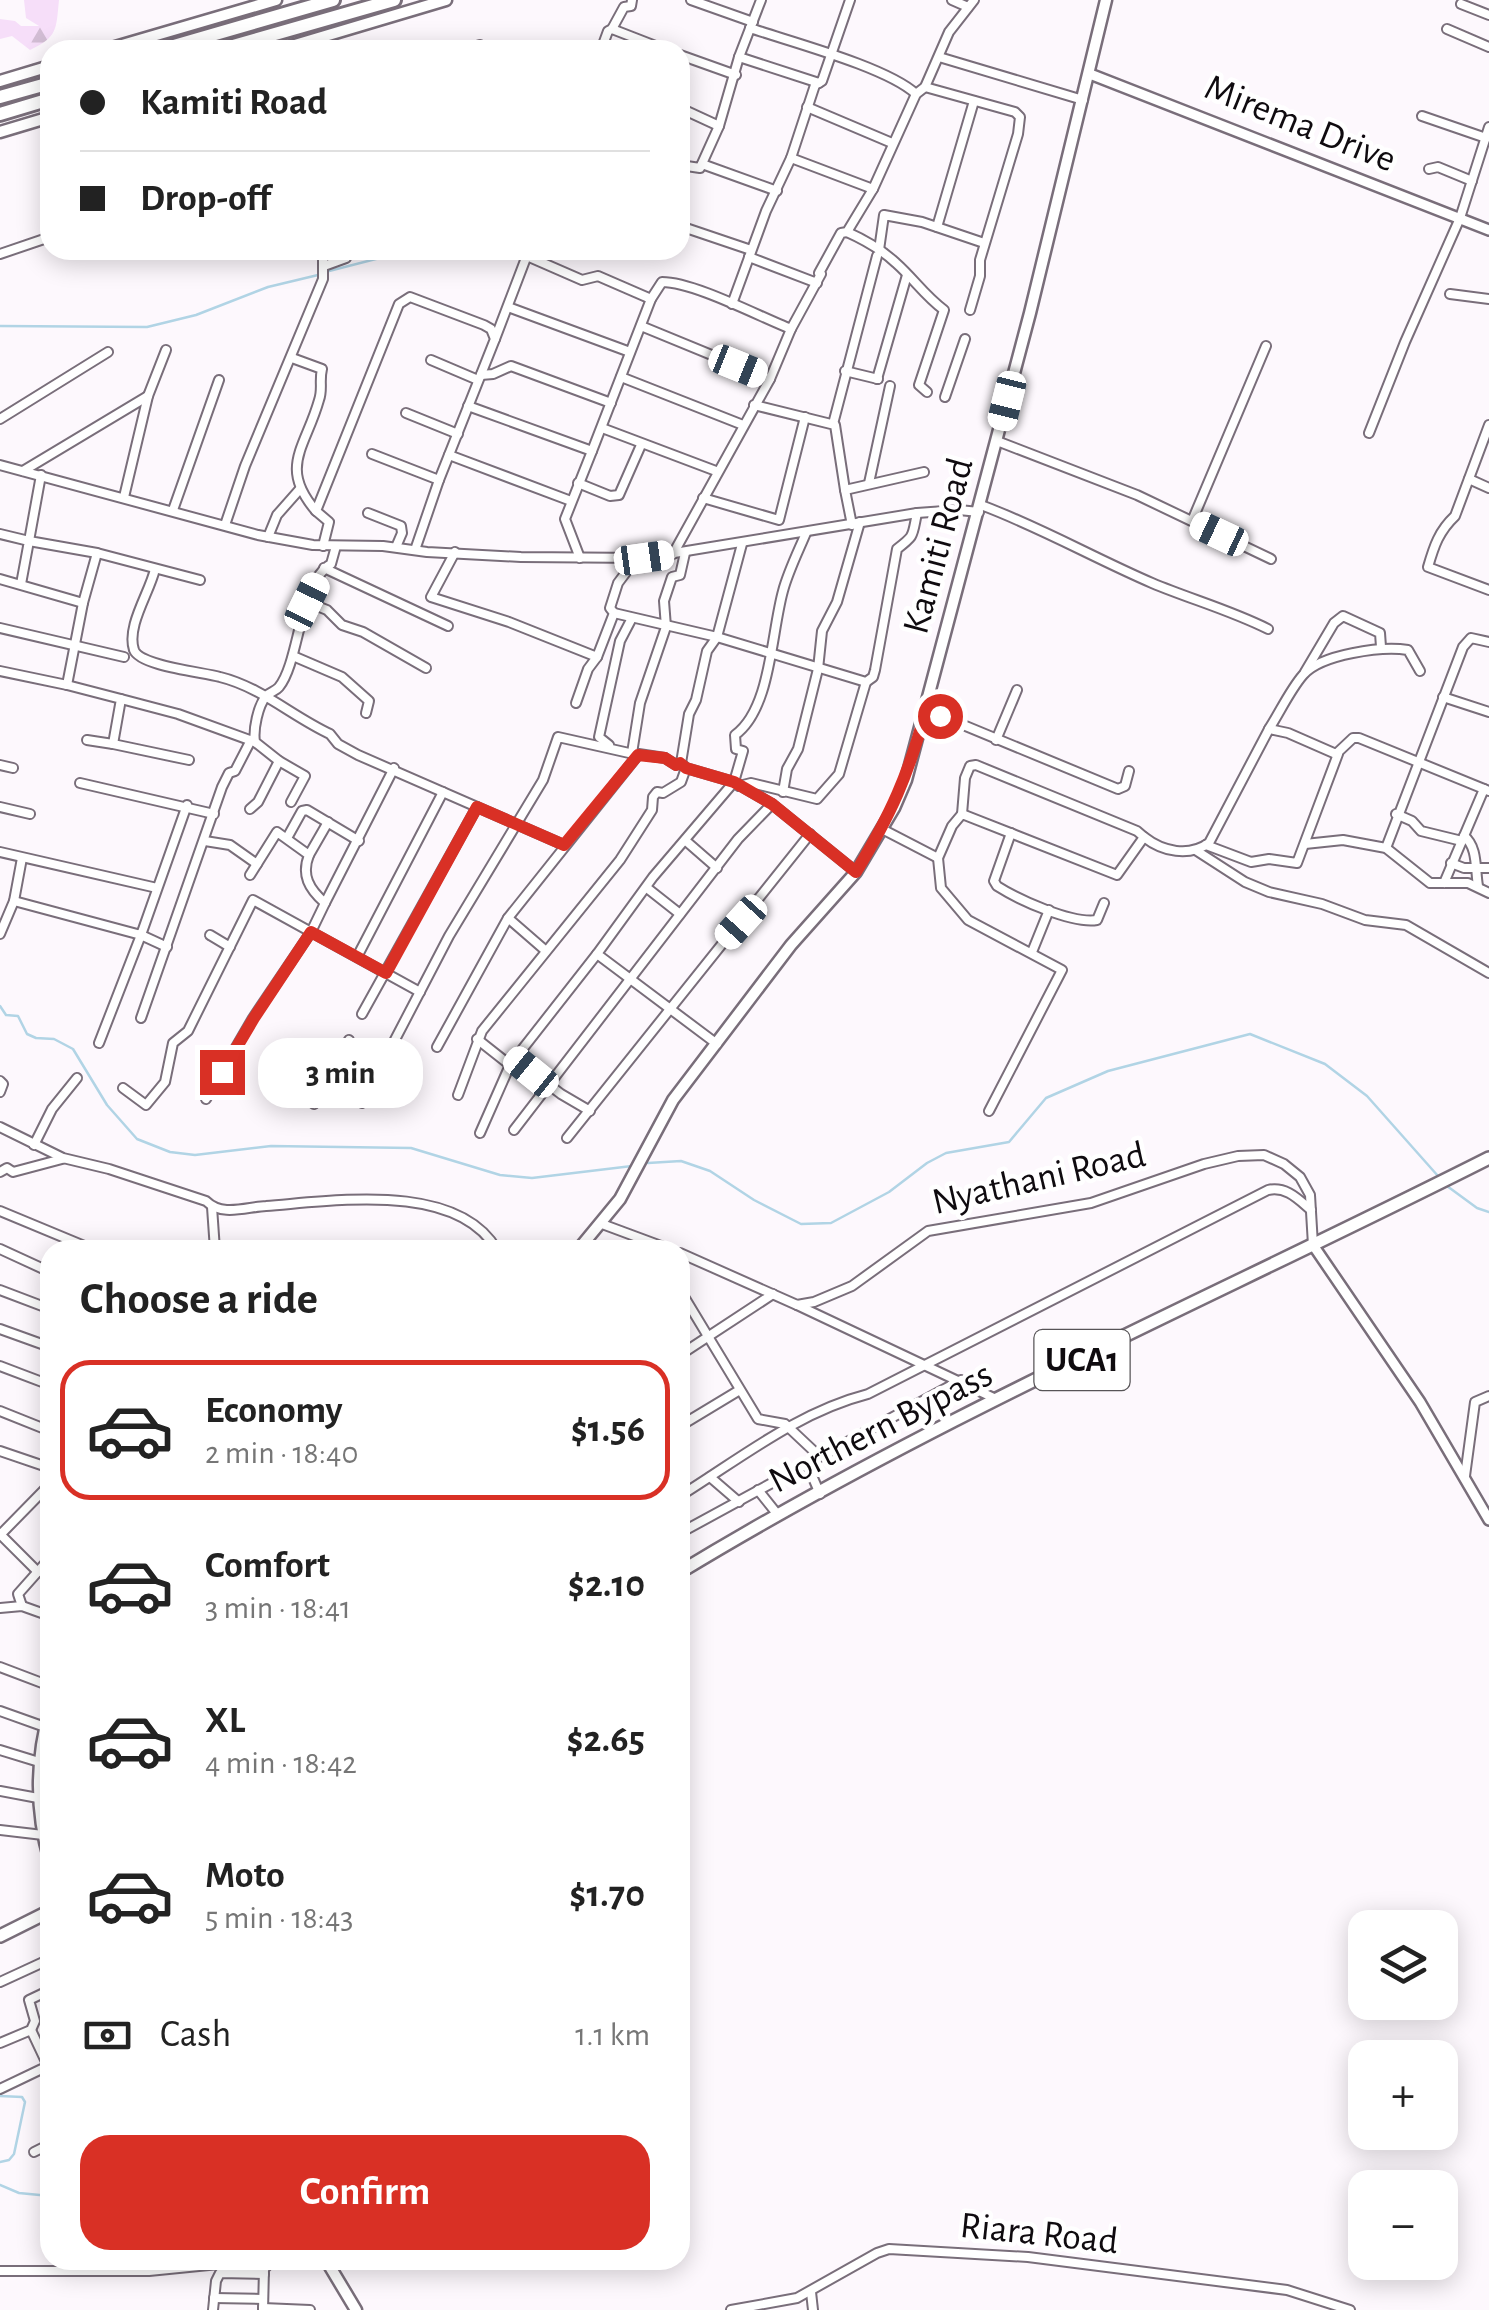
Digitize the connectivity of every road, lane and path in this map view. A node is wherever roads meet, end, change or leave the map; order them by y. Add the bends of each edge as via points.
1 (276, 0) edge
2 (333, 0) edge
3 (394, 0) edge
4 (446, 0) edge
5 (632, 0) edge
6 (691, 0) edge
7 (761, 0) edge
8 (850, 0) edge
9 (952, 0) edge
10 (1106, 0) edge
11 (971, 4) edge
12 (1461, 4) dead end
13 (1489, 15) edge
14 (752, 25) junction
15 (1447, 29) dead end
16 (612, 30) junction
17 (139, 40) edge
18 (195, 40) edge
19 (254, 40) edge
20 (312, 40) edge
21 (605, 40) edge
22 (639, 40) edge
23 (1489, 46) edge
24 (831, 56) junction
25 (740, 57) junction
26 (939, 57) junction
27 (690, 59) edge
28 (40, 69) edge
29 (1090, 74) junction
30 (736, 75) junction
31 (0, 80) edge
32 (819, 84) junction
33 (40, 86) edge
34 (925, 87) junction
35 (916, 94) junction
36 (0, 98) edge
37 (1083, 100) junction
38 (40, 102) edge
39 (974, 102) junction
40 (807, 107) junction
41 (690, 113) edge
42 (0, 114) edge
43 (1422, 116) dead end
44 (40, 120) edge
45 (718, 126) junction
46 (1489, 127) edge
47 (0, 132) edge
48 (1486, 138) junction
49 (892, 144) junction
50 (792, 158) junction
51 (702, 164) junction
52 (690, 168) edge
53 (1429, 169) dead end
54 (1472, 181) junction
55 (873, 189) junction
56 (777, 191) junction
57 (1460, 218) junction
58 (937, 227) junction
59 (690, 230) edge
60 (1489, 230) edge
61 (847, 232) junction
62 (40, 240) edge
63 (984, 243) junction
64 (878, 253) junction
65 (0, 254) edge
66 (750, 254) junction
67 (323, 260) edge
68 (340, 260) edge
69 (525, 260) edge
70 (542, 260) edge
71 (324, 266) junction
72 (906, 275) junction
73 (817, 283) junction
74 (1450, 294) dead end
75 (1489, 299) edge
76 (651, 300) junction
77 (732, 304) junction
78 (508, 307) junction
79 (970, 310) dead end
80 (641, 326) junction
81 (791, 329) junction
82 (495, 338) junction
83 (965, 340) dead end
84 (1266, 346) dead end
85 (166, 350) dead end
86 (108, 352) dead end
87 (630, 352) junction
88 (292, 358) junction
89 (431, 360) dead end
90 (846, 371) junction
91 (621, 376) junction
92 (480, 377) junction
93 (770, 379) junction
94 (877, 379) junction
95 (219, 380) dead end
96 (890, 386) junction
97 (927, 392) dead end
98 (897, 394) dead end
99 (148, 396) junction
100 (944, 396) dead end
101 (611, 403) junction
102 (468, 406) junction
103 (754, 406) junction
104 (406, 413) dead end
105 (805, 417) junction
106 (0, 419) edge
107 (833, 424) junction
108 (743, 425) junction
109 (1489, 425) edge
110 (602, 428) junction
111 (1369, 433) dead end
112 (458, 434) junction
113 (998, 441) junction
114 (641, 445) junction
115 (592, 451) junction
116 (372, 454) dead end
117 (449, 455) junction
118 (0, 464) edge
119 (23, 470) junction
120 (716, 471) junction
121 (924, 472) dead end
122 (42, 475) junction
123 (1468, 479) junction
124 (439, 480) junction
125 (578, 483) junction
126 (869, 483) junction
127 (1489, 488) edge
128 (300, 489) junction
129 (846, 490) junction
130 (124, 497) junction
131 (703, 498) junction
132 (571, 501) junction
133 (980, 508) junction
134 (173, 510) junction
135 (316, 511) junction
136 (368, 513) dead end
137 (917, 513) junction
138 (1192, 522) junction
139 (856, 523) junction
140 (224, 525) junction
141 (806, 533) junction
142 (0, 534) edge
143 (268, 537) junction
144 (29, 542) junction
145 (742, 544) junction
146 (323, 546) junction
147 (336, 546) junction
148 (396, 547) junction
149 (416, 550) junction
150 (455, 552) junction
151 (97, 553) junction
152 (684, 553) junction
153 (673, 554) junction
154 (580, 558) junction
155 (636, 559) junction
156 (1272, 559) dead end
157 (155, 568) junction
158 (324, 568) junction
159 (0, 579) edge
160 (200, 580) dead end
161 (20, 584) junction
162 (1489, 590) edge
163 (307, 602) junction
164 (83, 603) junction
165 (614, 613) junction
166 (632, 618) junction
167 (448, 626) dead end
168 (666, 627) junction
169 (0, 628) edge
170 (1268, 628) dead end
171 (716, 637) junction
172 (1489, 642) edge
173 (1381, 647) junction
174 (74, 648) junction
175 (770, 654) junction
176 (293, 656) junction
177 (124, 657) dead end
178 (596, 657) junction
179 (426, 668) dead end
180 (818, 669) junction
181 (0, 671) edge
182 (1305, 672) junction
183 (1420, 672) dead end
184 (866, 682) junction
185 (66, 685) junction
186 (1017, 690) dead end
187 (266, 696) junction
188 (1442, 698) junction
189 (121, 699) junction
190 (576, 703) dead end
191 (926, 710) junction
192 (366, 712) dead end
193 (1489, 712) edge
194 (1270, 729) junction
195 (87, 740) dead end
196 (996, 740) junction
197 (253, 741) junction
198 (112, 744) junction
199 (635, 754) junction
200 (1338, 754) junction
201 (189, 760) dead end
202 (280, 761) junction
203 (1419, 761) junction
204 (0, 765) edge
205 (683, 766) junction
206 (13, 768) dead end
207 (394, 768) junction
208 (1129, 772) dead end
209 (80, 783) dead end
210 (736, 784) junction
211 (1486, 790) edge
212 (443, 792) junction
213 (783, 792) junction
214 (291, 802) dead end
215 (772, 804) junction
216 (186, 806) junction
217 (0, 807) edge
218 (477, 807) junction
219 (250, 809) dead end
220 (30, 814) dead end
221 (214, 814) junction
222 (962, 814) junction
223 (1396, 814) junction
224 (328, 822) junction
225 (518, 824) junction
226 (882, 829) junction
227 (1011, 833) junction
228 (810, 834) junction
229 (1144, 837) junction
230 (287, 838) junction
231 (1463, 839) junction
232 (206, 841) junction
233 (359, 841) junction
234 (686, 841) junction
235 (1304, 844) junction
236 (564, 845) junction
237 (1206, 846) junction
238 (1386, 848) junction
239 (1197, 851) junction
240 (0, 852) edge
241 (309, 855) junction
242 (22, 858) junction
243 (938, 858) junction
244 (1451, 863) junction
245 (257, 864) junction
246 (717, 868) junction
247 (1489, 868) edge
248 (1475, 869) junction
249 (856, 872) junction
250 (250, 875) dead end
251 (1444, 883) junction
252 (1478, 886) junction
253 (157, 888) junction
254 (647, 888) junction
255 (1489, 893) edge
256 (14, 901) junction
257 (325, 903) junction
258 (1104, 903) dead end
259 (1049, 910) junction
260 (680, 914) junction
261 (508, 918) junction
262 (311, 932) junction
263 (0, 934) edge
264 (141, 935) junction
265 (210, 935) dead end
266 (167, 948) junction
267 (230, 948) junction
268 (546, 952) junction
269 (1032, 952) junction
270 (597, 954) junction
271 (357, 957) junction
272 (386, 973) junction
273 (1489, 973) edge
274 (631, 980) junction
275 (420, 992) junction
276 (671, 1011) junction
277 (362, 1014) dead end
278 (141, 1018) dead end
279 (478, 1039) junction
280 (349, 1040) dead end
281 (99, 1043) dead end
282 (718, 1044) junction
283 (437, 1047) dead end
284 (512, 1062) junction
285 (76, 1078) dead end
286 (0, 1081) edge
287 (547, 1084) junction
288 (123, 1088) dead end
289 (0, 1092) edge
290 (458, 1095) dead end
291 (206, 1100) dead end
292 (362, 1103) dead end
293 (314, 1104) dead end
294 (590, 1111) junction
295 (989, 1111) dead end
296 (0, 1126) edge
297 (514, 1130) dead end
298 (480, 1132) dead end
299 (568, 1138) dead end
300 (34, 1145) junction
301 (64, 1158) junction
302 (1489, 1158) edge
303 (2, 1168) edge
304 (1293, 1170) junction
305 (1290, 1192) junction
306 (212, 1207) junction
307 (1311, 1210) junction
308 (0, 1211) edge
309 (602, 1224) junction
310 (70, 1240) edge
311 (214, 1240) edge
312 (491, 1240) edge
313 (587, 1240) edge
314 (635, 1240) edge
315 (1313, 1245) junction
316 (0, 1249) edge
317 (690, 1257) edge
318 (40, 1267) edge
319 (0, 1290) edge
320 (773, 1294) junction
321 (40, 1305) edge
322 (798, 1305) junction
323 (690, 1308) edge
324 (0, 1330) edge
325 (708, 1339) junction
326 (40, 1344) edge
327 (690, 1349) edge
328 (926, 1364) junction
329 (0, 1366) edge
330 (40, 1380) edge
331 (961, 1380) junction
332 (738, 1391) junction
333 (1489, 1396) edge
334 (998, 1400) junction
335 (0, 1411) edge
336 (690, 1420) edge
337 (40, 1427) edge
338 (789, 1427) junction
339 (0, 1451) edge
340 (819, 1456) junction
341 (807, 1464) junction
342 (40, 1465) edge
343 (1465, 1476) junction
344 (710, 1477) junction
345 (690, 1490) edge
346 (758, 1490) junction
347 (40, 1494) edge
348 (820, 1494) junction
349 (738, 1502) junction
350 (1486, 1508) edge
351 (778, 1515) junction
352 (1489, 1520) edge
353 (690, 1528) edge
354 (0, 1534) edge
355 (690, 1566) edge
356 (40, 1570) edge
357 (38, 1572) junction
358 (22, 1606) junction
359 (0, 1608) edge
360 (40, 1612) edge
361 (0, 1667) edge
362 (40, 1682) edge
363 (0, 1711) edge
364 (40, 1725) edge
365 (0, 1750) edge
366 (40, 1756) edge
367 (39, 1762) junction
368 (0, 1790) edge
369 (38, 1798) junction
370 (40, 1813) edge
371 (0, 1830) edge
372 (40, 1835) edge
373 (40, 1915) edge
374 (0, 1936) edge
375 (40, 1964) edge
376 (0, 1982) edge
377 (40, 1995) edge
378 (30, 2030) junction
379 (0, 2044) edge
380 (40, 2050) edge
381 (40, 2070) edge
382 (0, 2088) edge
383 (40, 2149) edge
384 (34, 2152) dead end
385 (159, 2270) edge
386 (265, 2270) edge
387 (332, 2270) edge
388 (0, 2271) edge
389 (264, 2274) junction
390 (811, 2292) junction
391 (214, 2298) junction
392 (263, 2306) edge
393 (212, 2310) edge
394 (310, 2310) edge
395 (356, 2310) edge
396 (731, 2310) edge
397 (813, 2310) edge
398 (1350, 2310) edge

1 - 17 main road
2 - 18 highway
3 - 19 highway
4 - 20 main road
5 - 16 street
6 - 14 street
7 - 14 street
8 - 24 street
9 - 11 street
10 - 29 main road, Kamiti Road
11 - 26 street
12 - 13 street
14 - 24 street
14 - 25 street
15 - 23 street
16 - 21 street
16 - 22 street
24 - 32 street
24 - 35 street
25 - 30 street
25 - 32 street
26 - 34 street
26 - 37 street
27 - 30 street
28 - 31 main road
29 - 37 main road, Kamiti Road
29 - 57 street, Mirema Drive
30 - 45 street
32 - 40 street
33 - 36 highway
34 - 35 street
34 - 39 street
35 - 49 street
37 - 113 main road, Kamiti Road
38 - 42 highway
39 - 58 street
39 - 63 street via 1018,113 1021,120
40 - 49 street
40 - 50 street
41 - 45 street
43 - 48 street
44 - 47 main road
45 - 51 street
46 - 48 street
48 - 54 street
49 - 55 street
50 - 55 street
50 - 56 street
51 - 52 street
51 - 56 street
53 - 54 street
54 - 57 street
55 - 61 street
56 - 66 street
57 - 60 street, Mirema Drive
57 - 111 street
58 - 63 street
58 - 64 street via 884,215
59 - 66 street
61 - 64 street
61 - 73 street
62 - 65 street
63 - 79 street
64 - 72 street
64 - 90 street
66 - 73 street
66 - 77 street
67 - 71 street
68 - 71 street
69 - 78 street
70 - 76 street
71 - 88 street
72 - 94 street
72 - 97 street via 944,310 919,384
73 - 81 street
74 - 75 street
76 - 77 street via 665,281
76 - 80 street
77 - 81 street
78 - 82 street
78 - 87 street
80 - 87 street
80 - 93 street
81 - 93 street
82 - 92 street
82 - 135 street via 484,326 414,298 402,300
83 - 100 street
84 - 138 street
85 - 99 street
86 - 106 street
87 - 91 street
88 - 128 street via 322,370 319,401 295,468
88 - 140 street
89 - 92 street
90 - 94 street
90 - 107 street
91 - 101 street
91 - 108 street
92 - 101 street via 510,366
92 - 102 street
93 - 103 street
94 - 96 street
95 - 134 street
96 - 98 street
96 - 126 street
99 - 119 street
99 - 130 street
101 - 110 street
102 - 112 street
102 - 115 street
103 - 105 street
103 - 108 street
104 - 112 street
105 - 107 street
105 - 131 street via 780,520
107 - 129 street
108 - 120 street
109 - 123 street
110 - 114 street
110 - 115 street
112 - 117 street
113 - 133 main road, Kamiti Road
113 - 138 street
114 - 120 street
114 - 125 street via 619,495
115 - 125 street
116 - 124 street
117 - 124 street
117 - 132 street
118 - 119 street
119 - 122 street
120 - 131 street
121 - 126 street
122 - 130 street
122 - 144 street
123 - 127 street
123 - 162 street via 1428,567
124 - 149 street
125 - 132 street
126 - 129 street
128 - 135 street
128 - 143 street
129 - 139 street
130 - 134 street
131 - 153 street
132 - 154 street via 566,526
133 - 137 street
133 - 170 street
133 - 191 main road, Kamiti Road
134 - 140 street
135 - 146 street via 329,522
136 - 148 street via 400,526
137 - 139 street
137 - 184 street via 912,538 897,549 875,670
138 - 156 street
139 - 141 street
139 - 180 street via 838,602 822,631
140 - 143 street
141 - 145 street
141 - 175 street via 782,592
142 - 144 street
143 - 146 street
144 - 151 street
144 - 161 street
145 - 152 street
145 - 171 street
146 - 147 street
147 - 148 street
147 - 158 street
148 - 149 street
149 - 150 street
150 - 154 street
150 - 178 street via 431,597
151 - 157 street
151 - 164 street
152 - 153 street
152 - 168 street via 664,601
153 - 155 street
154 - 155 street
155 - 165 street via 614,592
157 - 160 street
157 - 187 street via 135,626 132,648 139,658 234,680
158 - 163 street
158 - 167 street
159 - 161 street
161 - 164 street
163 - 176 street
163 - 179 street
164 - 174 street
165 - 166 street
165 - 178 street
166 - 168 street
166 - 199 street via 620,640 599,737
168 - 171 street
168 - 199 street via 640,703
169 - 174 street
171 - 175 street
171 - 205 street via 688,714
172 - 188 street via 1466,642
173 - 182 street
173 - 182 street via 1380,633 1342,616
173 - 183 street via 1408,650
174 - 177 street
174 - 185 street
175 - 180 street
175 - 210 street via 751,724 735,736 736,749 743,751
176 - 187 street via 279,688
176 - 192 street via 348,682 369,701
178 - 190 street
180 - 184 street
180 - 213 street
181 - 185 street
182 - 194 street
184 - 213 street via 834,781 813,800
185 - 189 street
186 - 196 street
187 - 197 street
187 - 207 street via 343,747
188 - 193 street
188 - 203 street
189 - 197 street
189 - 198 street
191 - 196 street
191 - 226 main road, Kamiti Road via 906,780
194 - 200 street
194 - 237 street
195 - 198 street
196 - 208 street via 1118,788
197 - 202 street
197 - 221 street via 229,773
198 - 201 street
199 - 205 street
199 - 225 street via 558,736
199 - 236 street
200 - 203 street via 1359,738
200 - 235 street
202 - 214 street via 304,776
202 - 219 street
203 - 211 street
203 - 223 street
204 - 206 street
205 - 210 street
205 - 268 street via 681,782 657,792 628,848
207 - 212 street
207 - 233 street
209 - 216 street
210 - 213 street
210 - 215 street
210 - 234 street
211 - 231 street
212 - 218 street
212 - 271 street
215 - 228 street
215 - 246 street
216 - 221 street
216 - 253 street
217 - 220 street
218 - 225 street
218 - 272 street
221 - 232 street
222 - 227 street
222 - 229 street via 965,778 976,765
222 - 243 street
223 - 231 street via 1421,831
223 - 238 street
224 - 230 street via 302,810
224 - 233 street
224 - 241 street
225 - 236 street
225 - 275 street
226 - 243 street
226 - 249 main road, Kamiti Road
227 - 229 street via 1117,875
227 - 259 street via 994,881
228 - 249 street
228 - 276 street
229 - 239 street via 1163,848
230 - 241 street
230 - 245 street via 277,832
231 - 244 street
231 - 248 street via 1470,841
232 - 245 street via 230,844
232 - 266 street
233 - 257 street
234 - 246 street
234 - 254 street
235 - 237 street via 1293,864 1252,862
235 - 238 street via 1343,840
236 - 261 street
237 - 239 street
238 - 251 street via 1430,882
239 - 273 street via 1270,892 1364,920 1406,925
240 - 242 street
241 - 257 street via 306,881
242 - 253 street
242 - 256 street
243 - 269 street via 941,888 968,920
244 - 248 street
244 - 251 street
245 - 250 street
246 - 260 street
247 - 248 street
248 - 252 street
249 - 282 main road, Kamiti Road
251 - 252 street
252 - 255 street
253 - 264 street
254 - 260 street
254 - 270 street
256 - 263 street
256 - 264 street
257 - 262 street
258 - 259 street via 1094,922
259 - 269 street
260 - 274 street
261 - 268 street
261 - 283 street
262 - 267 street via 252,900
262 - 271 street
262 - 291 street
264 - 266 street
264 - 281 street
265 - 267 street
266 - 278 street
267 - 288 street via 188,1031 173,1043 162,1086 146,1106
268 - 279 street
269 - 295 street via 1062,972
270 - 274 street
270 - 284 street
271 - 272 street
272 - 275 street
272 - 277 street
274 - 276 street
274 - 287 street
275 - 292 street
276 - 282 street
276 - 294 street
279 - 284 street
279 - 290 street
280 - 293 street
282 - 309 main road, Kamiti Road via 673,1100
284 - 287 street
284 - 298 street
285 - 300 street
286 - 289 street
287 - 294 street
287 - 297 street
294 - 299 street
296 - 300 street
300 - 301 street
301 - 303 street via 14,1172
301 - 306 street
302 - 315 main road, Northern Bypass / UCA1
304 - 305 street
304 - 307 street via 1307,1186
304 - 322 street, Nyathani Road via 1264,1155 1222,1158 1090,1203 941,1227 852,1286
305 - 307 street
305 - 328 street via 1268,1190
306 - 311 street
306 - 312 street via 430,1205 468,1220
307 - 315 street
308 - 310 street
309 - 313 main road, Kamiti Road
309 - 314 street
315 - 334 main road, Northern Bypass / UCA1
315 - 343 street
316 - 318 street
317 - 320 street
319 - 321 street
320 - 322 street
320 - 325 street
322 - 328 street
323 - 325 street
324 - 326 street
325 - 327 street
325 - 332 street
328 - 331 street
328 - 338 street
329 - 330 street
331 - 334 street
331 - 340 street
332 - 336 street
332 - 338 street via 758,1419
333 - 343 street via 1474,1402
334 - 348 main road, Northern Bypass / UCA1
335 - 337 street
338 - 340 street
338 - 344 street
339 - 342 street
340 - 341 street
341 - 346 street
341 - 348 street
343 - 350 street
344 - 345 street
344 - 349 street
346 - 349 street
346 - 351 street
347 - 354 street
348 - 351 main road, Northern Bypass / UCA1
349 - 353 street
350 - 352 street
351 - 355 main road, Northern Bypass / UCA1
354 - 357 street
356 - 357 street
357 - 358 street via 18,1594
358 - 359 street
358 - 360 street
361 - 362 street
363 - 364 street
365 - 367 street
366 - 367 main road
367 - 369 main road
368 - 369 street
369 - 370 main road
371 - 372 street
373 - 374 main road
375 - 376 street
377 - 378 street via 28,2001 35,2021
378 - 379 street
378 - 380 street
381 - 382 street
383 - 384 street
385 - 388 street
386 - 389 street
387 - 395 main road
389 - 391 street via 220,2273
389 - 392 street
390 - 396 street, Riara Road
390 - 397 street
390 - 398 street, Riara Road via 884,2250 963,2251 1287,2290
391 - 392 street
391 - 393 street
392 - 394 street

